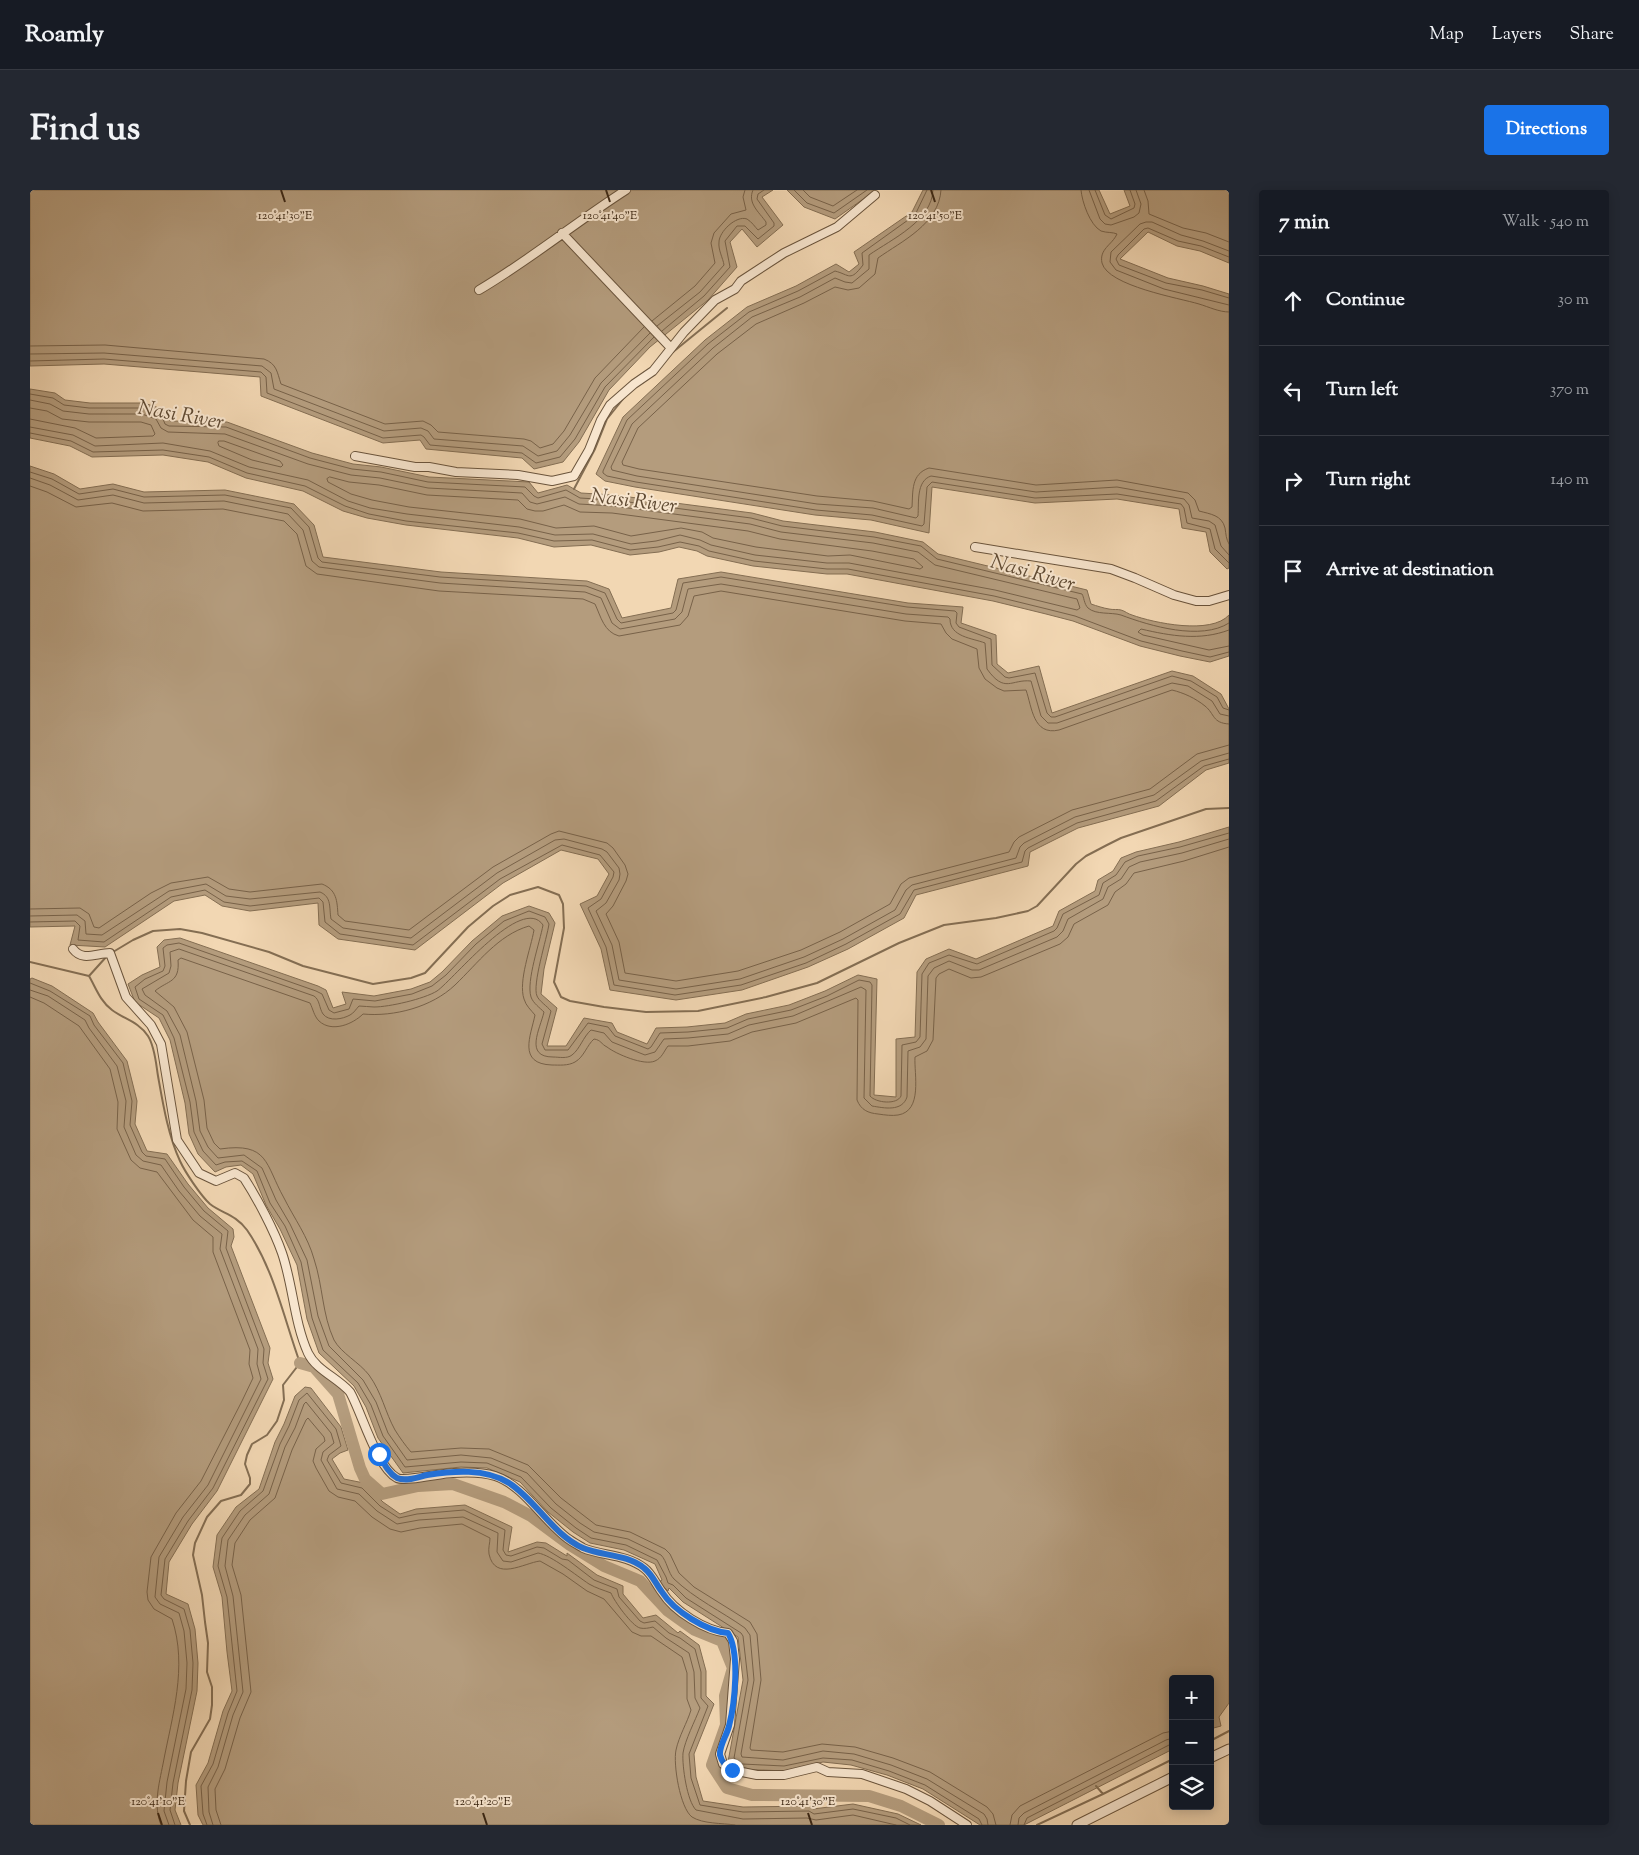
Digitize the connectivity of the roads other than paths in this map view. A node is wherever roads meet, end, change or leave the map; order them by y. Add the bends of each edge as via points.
1 (626, 190) edge
2 (875, 195) dead end
3 (562, 233) junction
4 (479, 290) dead end
5 (671, 348) junction
6 (355, 456) dead end
7 (975, 547) dead end
8 (1229, 595) edge
9 (73, 949) dead end
10 (1229, 1749) edge
11 (1214, 1756) edge
12 (1169, 1779) edge
13 (967, 1825) edge
14 (1077, 1825) edge

1 - 3 street
2 - 5 street via 837,227 784,253 715,300
3 - 4 street
3 - 5 street
5 - 6 street via 653,371 610,405 576,475 567,479 552,481 518,475 456,472
7 - 8 street via 1111,569 1196,601
9 - 13 street via 85,957 110,953 126,997 151,1025 161,1044 177,1140 199,1173 216,1181 235,1173 244,1178 282,1252 308,1353 350,1392 372,1442 390,1472 399,1479 455,1472 481,1473 502,1479 519,1491 566,1537 583,1548 626,1559 644,1568 679,1611 716,1632 728,1633 735,1659 734,1687 730,1725 720,1754 723,1764 732,1770 757,1775 784,1775 817,1767 828,1772 862,1774 906,1789
10 - 11 street
12 - 14 street

